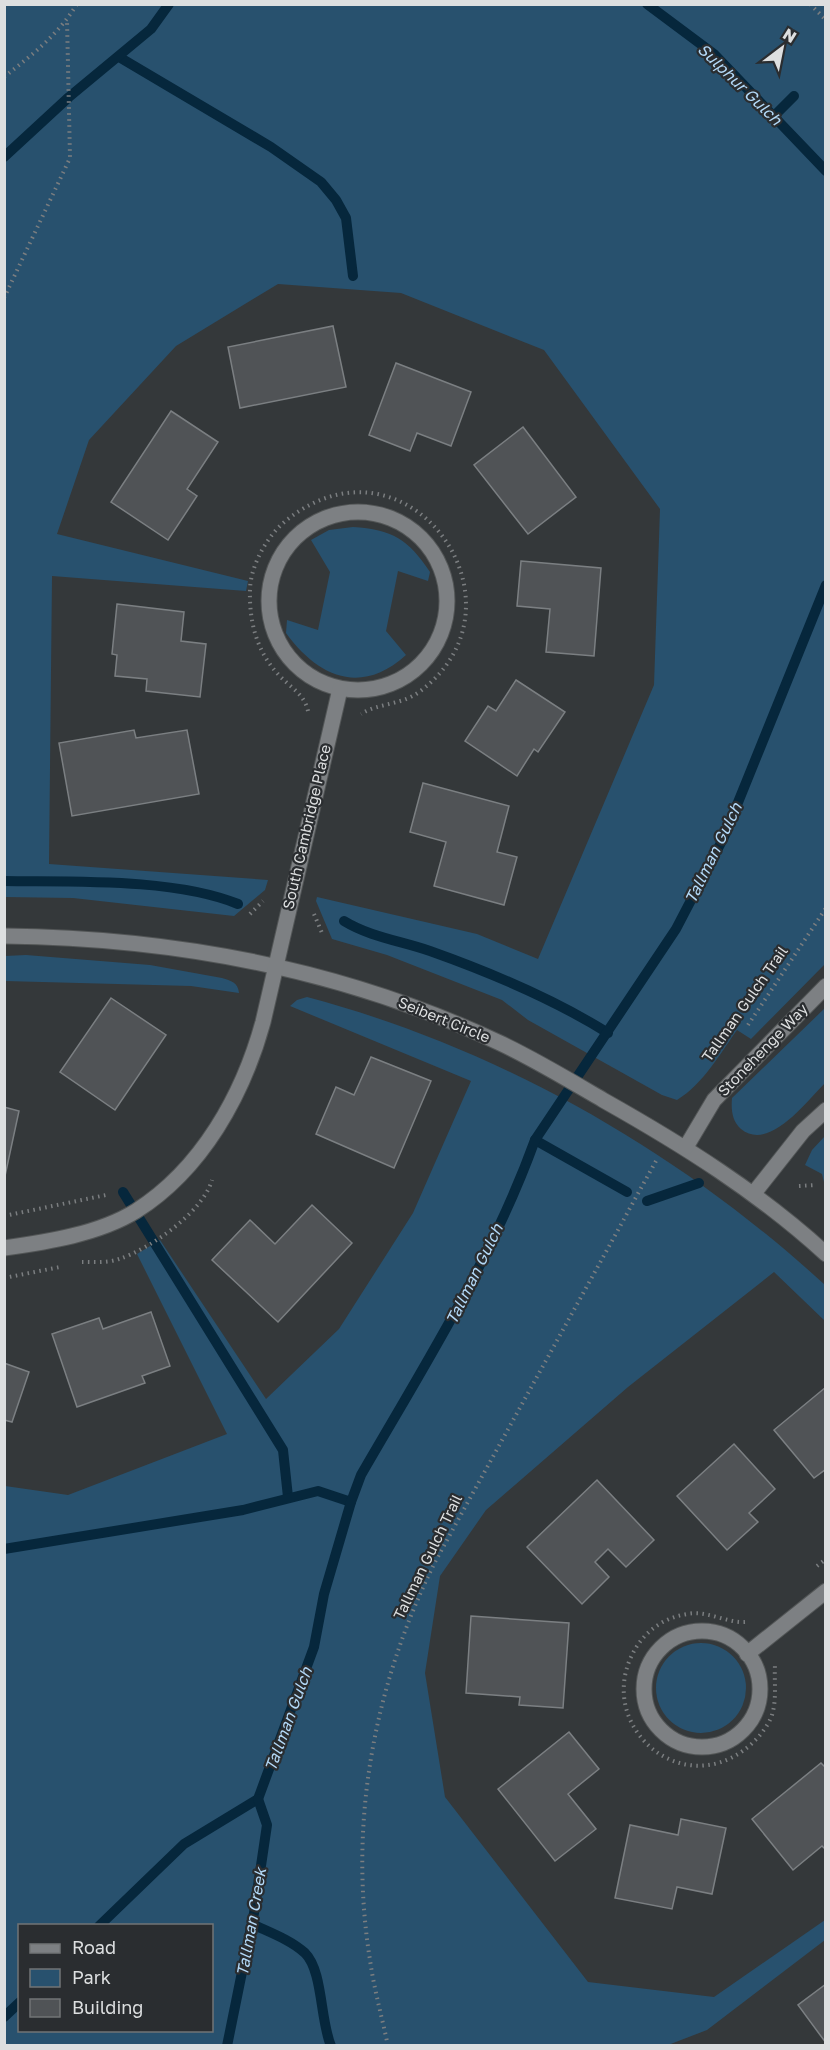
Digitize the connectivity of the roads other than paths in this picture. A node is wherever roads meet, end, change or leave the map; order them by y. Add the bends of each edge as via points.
1 (340, 689) junction
2 (4, 936) edge
3 (274, 966) junction
4 (825, 986) edge
5 (825, 1110) edge
6 (686, 1147) junction
7 (754, 1193) junction
8 (4, 1248) edge
9 (825, 1254) edge
10 (825, 1591) edge
11 (747, 1654) junction

1 - 1 street via 372,690 402,680 426,660 439,640 446,617 446,585 435,556 414,531 371,513 338,514 309,526 285,549 271,577 268,610 286,655 310,677
1 - 3 street, South Cambridge Place
2 - 3 street, Seibert Circle via 129,943
3 - 6 street, Seibert Circle via 392,999 473,1031 529,1058
3 - 8 street, South Cambridge Place via 257,1042 242,1082 218,1126 180,1175 122,1218 68,1236
4 - 6 street, Stonehenge Way via 714,1100
5 - 7 street via 803,1131
6 - 7 street, Seibert Circle
7 - 9 street, Seibert Circle
10 - 11 street
11 - 11 street via 716,1633 696,1632 669,1642 656,1655 644,1681 645,1700 652,1718 673,1739 691,1746 711,1746 738,1734 755,1711 760,1691

